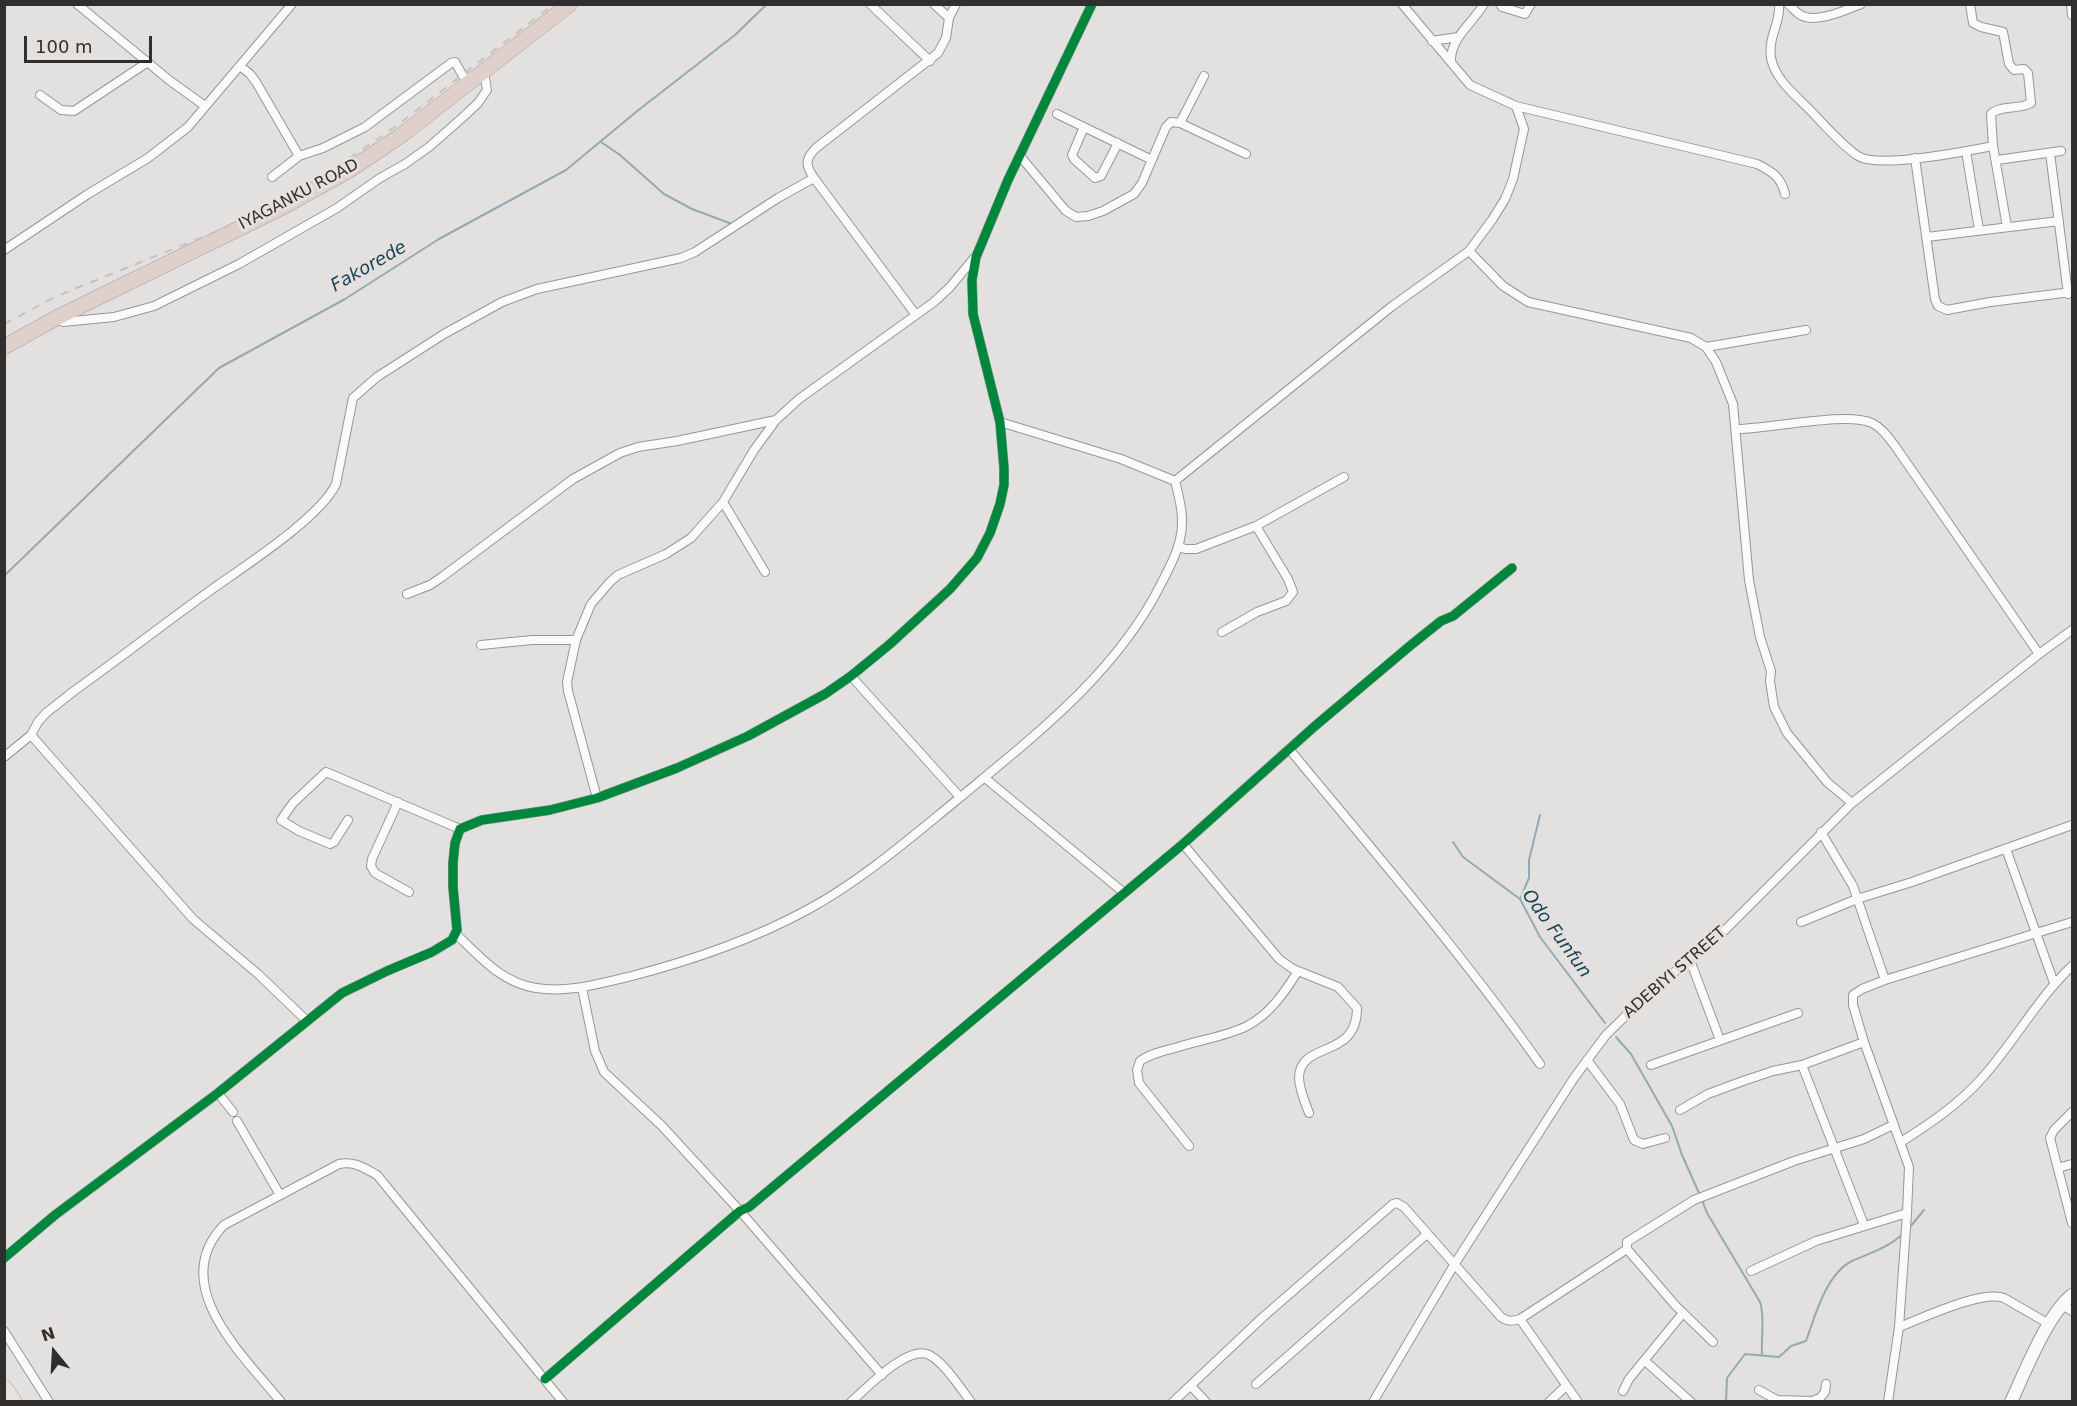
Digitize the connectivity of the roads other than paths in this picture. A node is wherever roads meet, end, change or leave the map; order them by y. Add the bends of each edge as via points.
1 (77, 4) edge
2 (292, 4) edge
3 (570, 4) edge
4 (870, 4) edge
5 (934, 4) edge
6 (956, 4) edge
7 (1092, 4) edge
8 (1402, 4) edge
9 (1484, 4) edge
10 (1500, 4) edge
11 (1531, 4) edge
12 (1861, 4) edge
13 (1970, 4) edge
14 (2071, 4) edge
15 (1791, 5) edge
16 (1780, 9) edge
17 (2073, 15) edge
18 (949, 18) junction
19 (1458, 37) junction
20 (1432, 40) junction
21 (930, 61) junction
22 (148, 62) junction
23 (1450, 63) junction
24 (240, 66) junction
25 (478, 76) junction
26 (1204, 76) dead end
27 (40, 95) dead end
28 (205, 106) junction
29 (1516, 106) junction
30 (1057, 114) dead end
31 (1180, 123) junction
32 (1084, 127) junction
33 (1118, 143) junction
34 (1993, 146) junction
35 (1966, 151) junction
36 (2061, 151) dead end
37 (2050, 153) junction
38 (1246, 154) dead end
39 (299, 156) junction
40 (1020, 156) junction
41 (1915, 158) junction
42 (1152, 160) junction
43 (1996, 160) junction
44 (272, 177) dead end
45 (814, 178) junction
46 (1785, 194) dead end
47 (2059, 221) junction
48 (2007, 227) junction
49 (1979, 230) junction
50 (1927, 237) junction
51 (4, 250) edge
52 (1469, 251) junction
53 (976, 257) junction
54 (2070, 293) edge
55 (916, 315) junction
56 (58, 317) junction
57 (1806, 330) dead end
58 (4, 347) edge
59 (1706, 347) junction
60 (776, 420) junction
61 (1000, 422) junction
62 (1737, 429) junction
63 (1344, 477) dead end
64 (1175, 481) junction
65 (723, 502) junction
66 (1256, 526) junction
67 (1178, 546) junction
68 (1512, 568) dead end
69 (765, 572) dead end
70 (407, 594) dead end
71 (2073, 630) edge
72 (1222, 633) dead end
73 (576, 640) junction
74 (482, 645) dead end
75 (2039, 654) junction
76 (851, 676) junction
77 (31, 735) junction
78 (1290, 750) junction
79 (4, 757) edge
80 (985, 777) junction
81 (960, 797) junction
82 (597, 798) junction
83 (398, 802) junction
84 (1852, 803) junction
85 (348, 820) dead end
86 (2073, 825) edge
87 (460, 829) junction
88 (1821, 832) junction
89 (1183, 844) junction
90 (2007, 849) junction
91 (409, 892) dead end
92 (1123, 892) junction
93 (1857, 899) junction
94 (1801, 922) dead end
95 (2073, 922) edge
96 (2037, 933) junction
97 (456, 934) junction
98 (1690, 960) junction
99 (2073, 966) edge
100 (1298, 971) junction
101 (1886, 980) junction
102 (2054, 983) junction
103 (582, 988) junction
104 (1798, 1013) dead end
105 (307, 1021) junction
106 (1720, 1040) junction
107 (1864, 1042) junction
108 (1587, 1060) junction
109 (1540, 1064) dead end
110 (1651, 1065) dead end
111 (1802, 1065) junction
112 (218, 1093) junction
113 (1680, 1110) dead end
114 (232, 1112) dead end
115 (2073, 1112) edge
116 (1309, 1113) dead end
117 (237, 1122) dead end
118 (1893, 1125) junction
119 (1665, 1138) dead end
120 (1901, 1142) junction
121 (1189, 1146) dead end
122 (1835, 1148) junction
123 (2073, 1164) edge
124 (2058, 1168) junction
125 (280, 1195) junction
126 (740, 1211) junction
127 (1907, 1213) junction
128 (2073, 1223) edge
129 (1864, 1225) junction
130 (1426, 1234) junction
131 (1627, 1249) junction
132 (4, 1258) edge
133 (1454, 1265) junction
134 (1751, 1271) dead end
135 (2073, 1296) edge
136 (2067, 1308) edge
137 (1683, 1313) junction
138 (1520, 1319) junction
139 (2049, 1324) junction
140 (1899, 1326) junction
141 (4, 1331) edge
142 (1713, 1342) dead end
143 (1645, 1361) junction
144 (882, 1375) junction
145 (545, 1379) junction
146 (1256, 1384) dead end
147 (1826, 1384) dead end
148 (4, 1386) edge
149 (1191, 1386) junction
150 (1566, 1386) junction
151 (1759, 1390) dead end
152 (1623, 1391) dead end
153 (15, 1401) edge
154 (49, 1401) edge
155 (281, 1401) edge
156 (563, 1401) edge
157 (851, 1401) edge
158 (971, 1401) edge
159 (1173, 1401) edge
160 (1206, 1401) edge
161 (1373, 1401) edge
162 (1549, 1401) edge
163 (1578, 1401) edge
164 (1691, 1401) edge
165 (1777, 1401) edge
166 (1888, 1401) edge
167 (2011, 1401) edge

1 - 22 street
2 - 24 street
3 - 25 highway, IYAGANKU ROAD
4 - 21 street
5 - 18 street
6 - 18 street
7 - 40 street
8 - 20 street
9 - 19 street
10 - 11 street via 1525,14
12 - 15 street via 1817,18 1799,14
13 - 34 street via 1975,25 2004,32 2009,64 2014,70 2024,69 2028,73 2031,103 1992,111
14 - 17 street
15 - 16 street
16 - 41 street via 1773,31 1772,58 1785,85 1858,156 1873,160
18 - 21 street via 946,38
19 - 20 street
19 - 23 street
20 - 23 street
21 - 45 street via 807,156 807,167
22 - 27 street via 74,111 61,110
22 - 28 street
23 - 29 street via 1470,84
24 - 28 street
24 - 39 street via 256,82
25 - 39 street via 463,76 455,62 451,63 365,127
25 - 56 highway, IYAGANKU ROAD via 403,134 320,187
25 - 56 street via 487,90 478,103 429,147 337,208 239,264 154,306 74,322 63,322
26 - 31 street
28 - 51 street via 168,144
29 - 46 street via 1757,164 1779,177
29 - 52 street via 1524,129 1513,179 1505,199
30 - 32 street
31 - 38 street
31 - 42 street via 1168,124
32 - 33 street
32 - 33 street via 1072,154 1095,178 1101,176
33 - 42 street
34 - 35 street
34 - 43 street
35 - 41 street
35 - 49 street
36 - 37 street
37 - 43 street
37 - 47 street
39 - 44 street
40 - 42 street via 1066,211 1076,217 1103,211 1134,194
40 - 53 street
41 - 50 street
43 - 48 street
45 - 55 street
45 - 77 street via 695,252 537,289 502,302 377,377 353,398 336,484 323,503 46,713
47 - 48 street
47 - 54 street
48 - 49 street
49 - 50 street
50 - 54 street via 1935,299 1942,309
52 - 59 street via 1503,286 1528,302 1670,332
52 - 64 street via 1391,307
53 - 55 street via 950,287
53 - 61 street via 973,314
55 - 60 street
56 - 58 highway, IYAGANKU ROAD
57 - 59 street
59 - 62 street via 1729,390
60 - 65 street
60 - 70 street via 620,453 573,479 430,585
61 - 64 street via 1121,459
61 - 76 street via 1004,485 984,546 950,589
62 - 75 street via 1841,418 1874,423 1895,446
62 - 84 street via 1749,580 1762,648 1771,671 1774,707 1787,733 1827,782
63 - 66 street
64 - 67 street via 1183,526
65 - 69 street
65 - 73 street via 678,548 610,582 591,604
66 - 67 street via 1196,549
66 - 72 street via 1293,592 1286,601 1257,612
67 - 80 street via 1152,603 1116,656
68 - 78 street via 1453,616 1430,629
71 - 75 street, ADEBIYI STREET
73 - 74 street
73 - 82 street via 568,691
75 - 84 street, ADEBIYI STREET
76 - 81 street
76 - 82 street via 737,742
77 - 79 street
77 - 105 street via 193,919
78 - 89 street
78 - 109 street via 1494,998
80 - 81 street
80 - 92 street
81 - 103 street via 856,879 771,929 680,964
82 - 87 street via 482,820
83 - 85 street via 326,772 281,820 330,844
83 - 87 street
83 - 91 street via 371,866 375,873
84 - 88 street, ADEBIYI STREET
86 - 90 street
87 - 97 street via 453,863
88 - 93 street
88 - 98 street, ADEBIYI STREET via 1720,935
89 - 92 street
89 - 100 street via 1279,959
90 - 93 street
90 - 96 street
92 - 126 street
93 - 94 street
93 - 101 street
95 - 96 street
96 - 101 street
96 - 102 street
97 - 103 street via 487,965 519,984 556,990
97 - 105 street via 445,945 342,993
98 - 106 street
98 - 108 street, ADEBIYI STREET via 1652,990 1606,1035
99 - 102 street
100 - 116 street via 1338,987 1357,1008 1355,1024 1347,1037 1309,1057 1301,1067 1300,1086
100 - 121 street via 1276,1001 1247,1027 1140,1061 1139,1083
101 - 107 street via 1853,995
102 - 120 street via 1984,1076 1945,1113
103 - 126 street via 595,1051 604,1072 650,1113
104 - 106 street
105 - 112 street
106 - 110 street
107 - 111 street
107 - 118 street
108 - 119 street via 1620,1104 1634,1140 1642,1144
108 - 133 street, ADEBIYI STREET
111 - 113 street via 1743,1081
111 - 122 street
112 - 114 street
112 - 132 street
115 - 124 street via 2050,1134
117 - 125 street
118 - 120 street
118 - 122 street
120 - 127 street via 1909,1167
122 - 129 street
122 - 131 street via 1694,1200 1627,1242
123 - 124 street
124 - 128 street
125 - 145 street via 348,1162 377,1175
125 - 155 street via 215,1235 204,1276 208,1303 221,1328
126 - 144 street
126 - 145 street
127 - 129 street
127 - 140 street
129 - 134 street via 1796,1249
130 - 133 street
130 - 146 street
130 - 149 street via 1404,1207 1397,1203 1390,1206
131 - 137 street
131 - 138 street
133 - 138 street via 1501,1317 1507,1321
133 - 161 street, ADEBIYI STREET
135 - 136 street
136 - 139 street
137 - 142 street
137 - 143 street
138 - 150 street
139 - 140 street via 1996,1295
139 - 167 street
140 - 166 street
141 - 154 street
143 - 152 street
143 - 164 street
144 - 157 street
144 - 158 street via 902,1358 925,1353 934,1358
145 - 156 street
147 - 165 street via 1825,1392 1812,1401
148 - 153 main road
149 - 159 street
149 - 160 street
150 - 162 street
150 - 163 street
151 - 165 street

